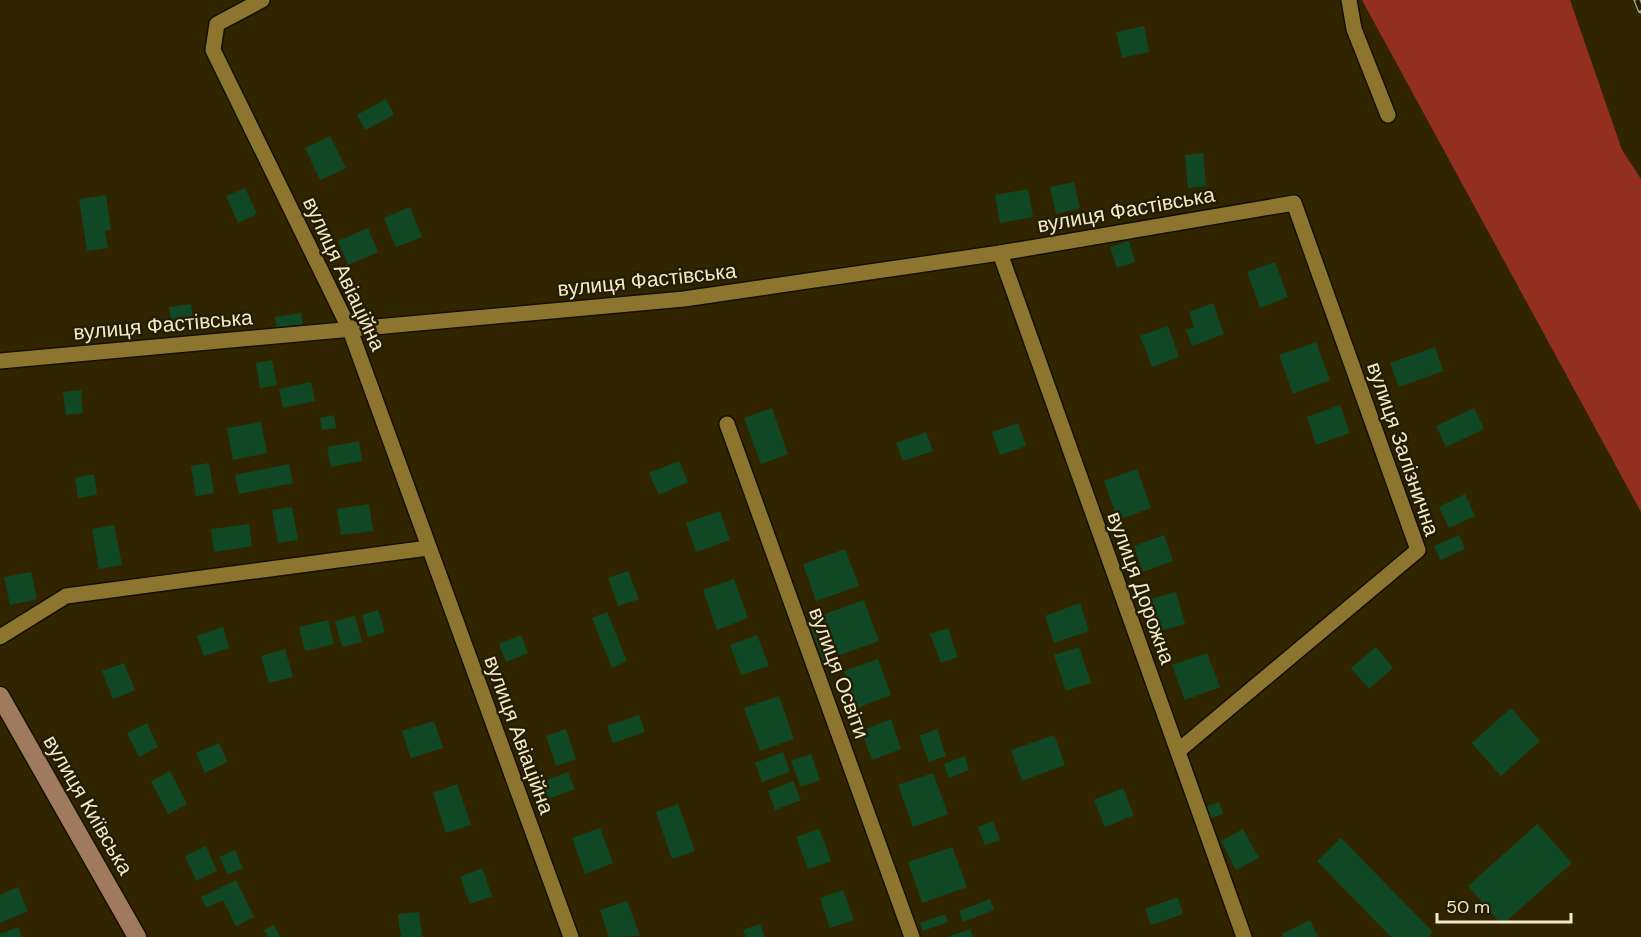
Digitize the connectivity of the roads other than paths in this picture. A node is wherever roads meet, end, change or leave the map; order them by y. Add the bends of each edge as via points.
1 (262, 0) edge
2 (1348, 0) edge
3 (1388, 115) dead end
4 (1294, 203) joint
5 (1000, 253) junction
6 (350, 330) junction
7 (0, 361) edge
8 (727, 424) dead end
9 (428, 548) junction
10 (0, 637) edge
11 (0, 696) edge
12 (1178, 751) junction
13 (137, 937) edge
14 (571, 937) edge
15 (912, 937) edge
16 (1244, 937) edge

1 - 6 street, вулиця Авіаційна via 217,24 213,50
2 - 3 street via 1354,29
4 - 5 street, вулиця Фастівська
4 - 12 street, вулиця Залізнична via 1418,550
5 - 6 street, вулиця Фастівська via 684,299
5 - 12 street, вулиця Дорожна
6 - 7 street, вулиця Фастівська
6 - 9 street, вулиця Авіаційна
8 - 15 street, вулиця Освіти
9 - 10 street via 66,596
9 - 14 street, вулиця Авіаційна
11 - 13 street, вулиця Київська
12 - 16 street, вулиця Дорожна

